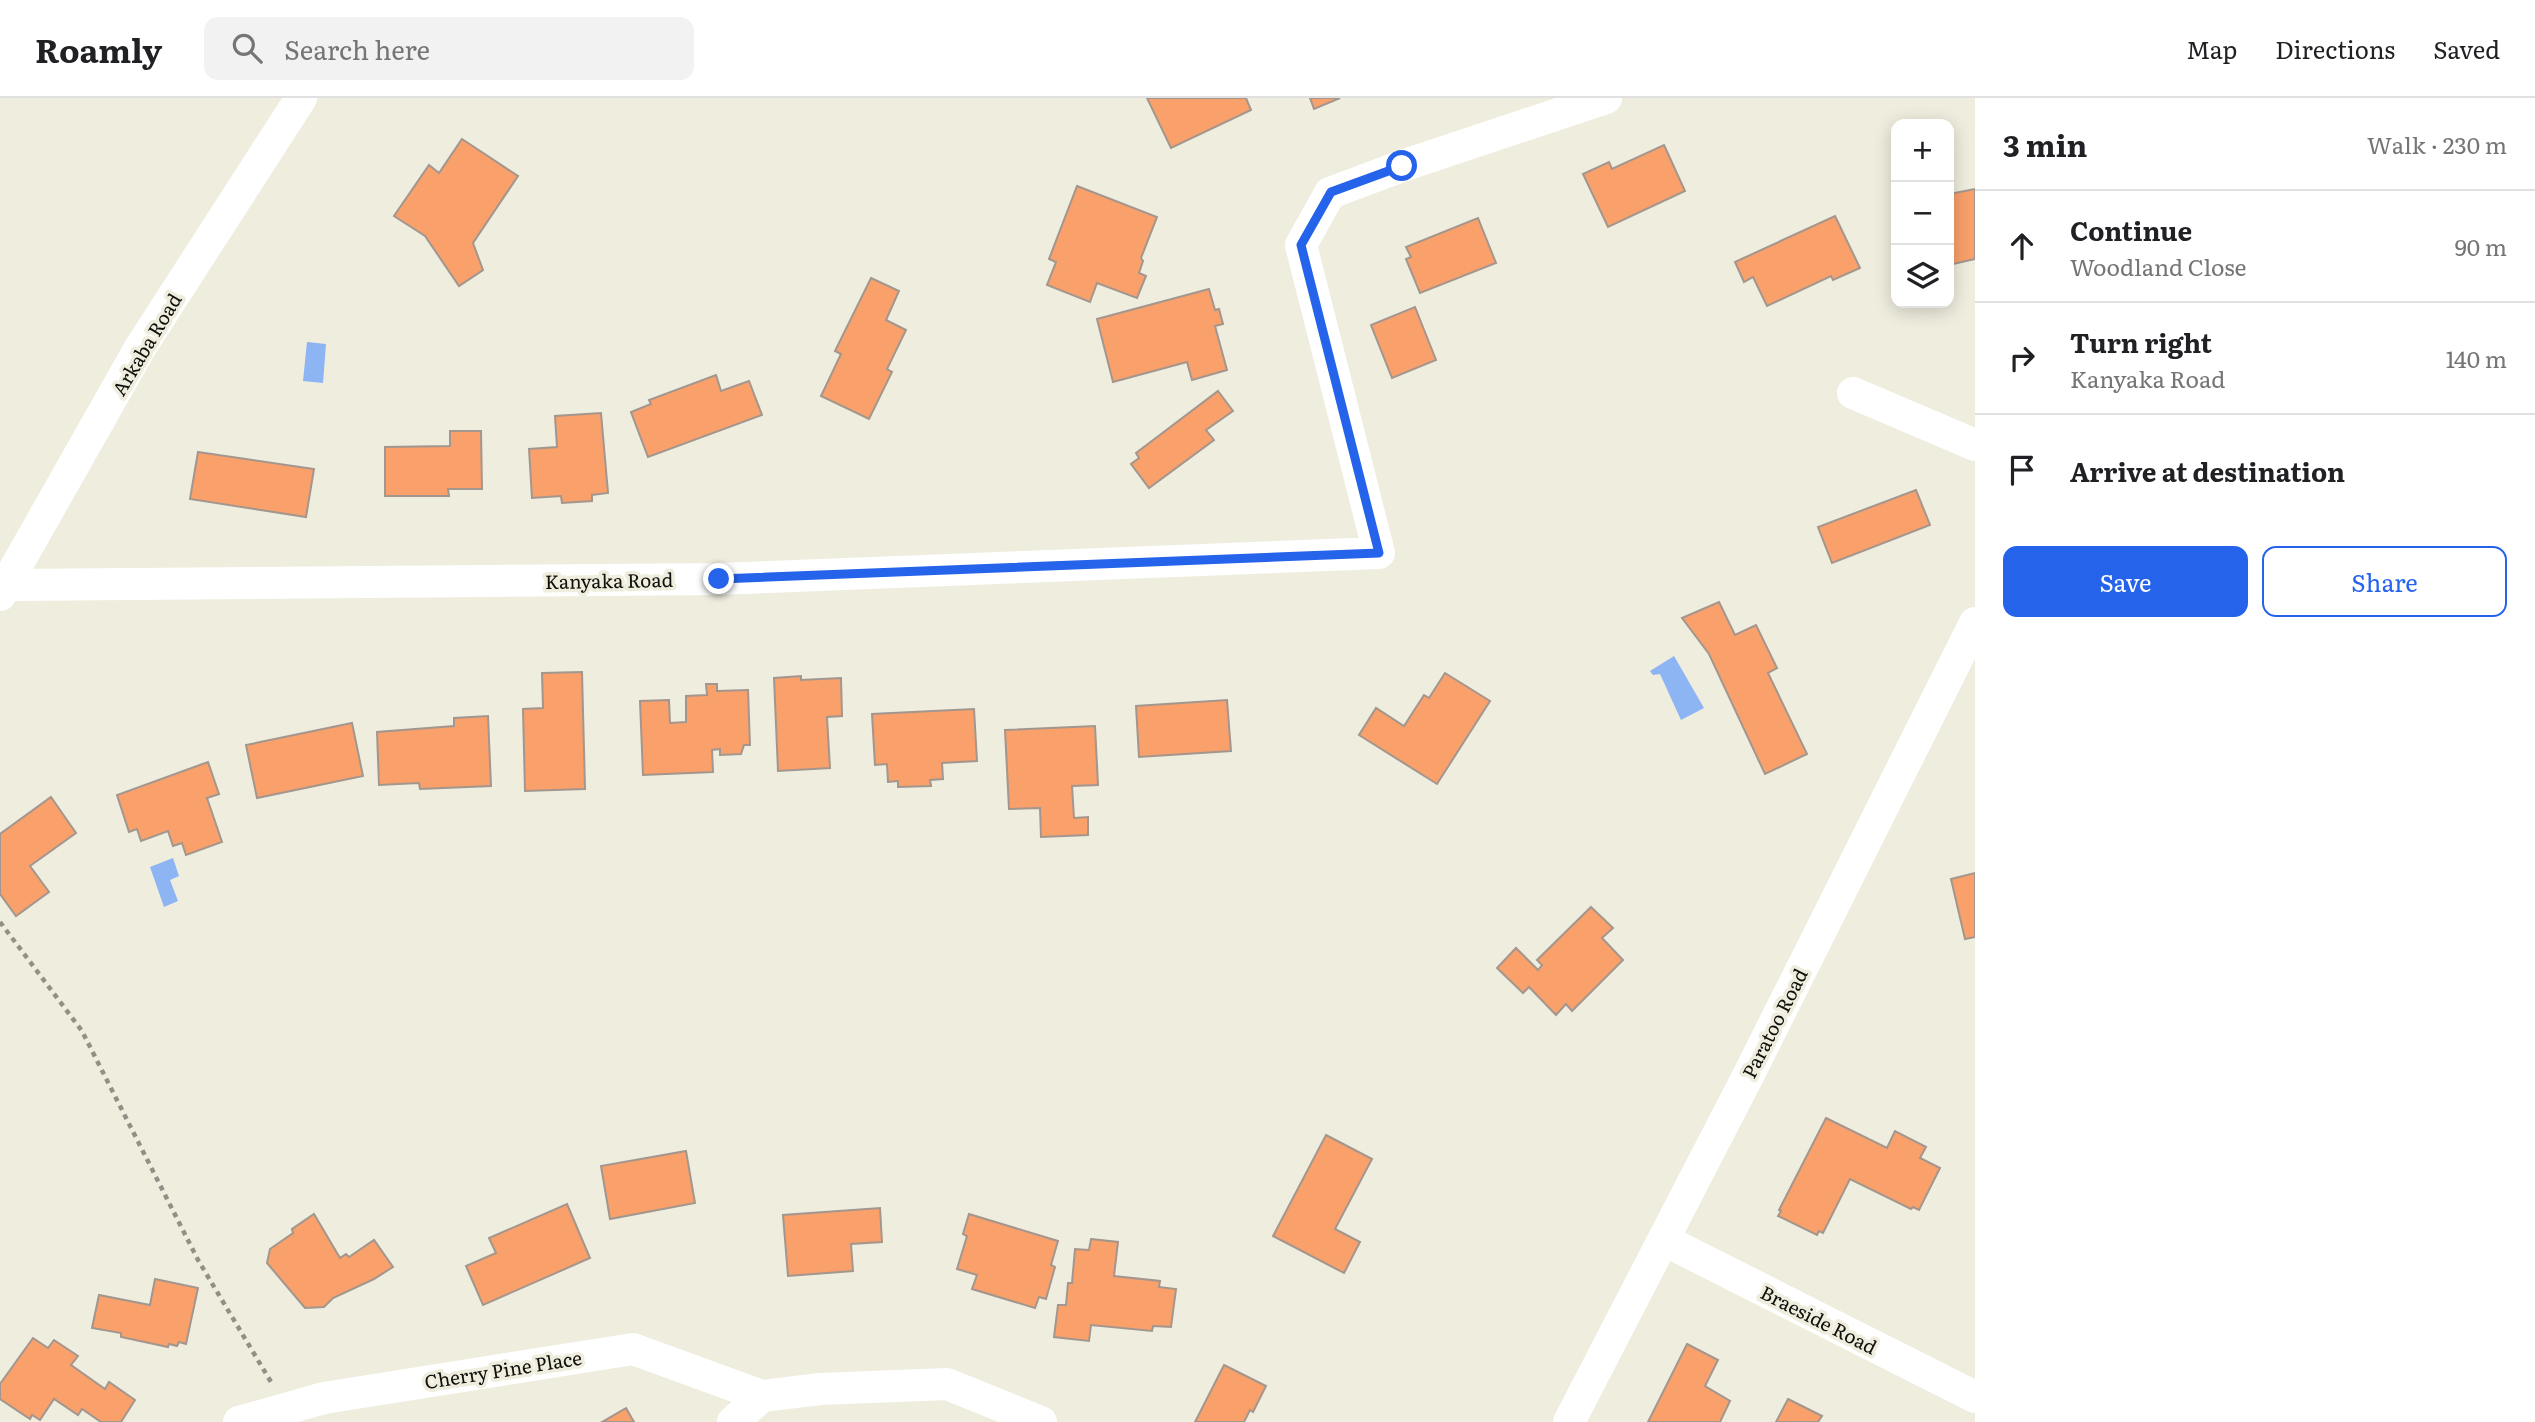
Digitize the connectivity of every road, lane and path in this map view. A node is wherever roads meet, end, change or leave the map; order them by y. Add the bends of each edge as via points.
1 (301, 98) edge
2 (1606, 98) edge
3 (1853, 393) dead end
4 (1975, 445) edge
5 (4, 590) edge
6 (1975, 623) edge
7 (0, 922) edge
8 (1664, 1240) junction
9 (762, 1396) junction
10 (1975, 1397) edge
11 (286, 1407) junction
12 (239, 1422) edge
13 (733, 1422) edge
14 (1041, 1422) edge
15 (1569, 1422) edge

1 - 5 street, Arkaba Road via 141,348
2 - 5 street, Kanyaka Road via 1331,192 1301,245 1379,553 719,579
3 - 4 street
6 - 8 street, Paratoo Road
7 - 11 path via 82,1031 198,1260
8 - 10 street, Braeside Road
8 - 15 street, Paratoo Road
9 - 11 street, Cherry Pine Place via 633,1349
9 - 13 street
9 - 14 street via 947,1384
11 - 12 street, Cherry Pine Place

